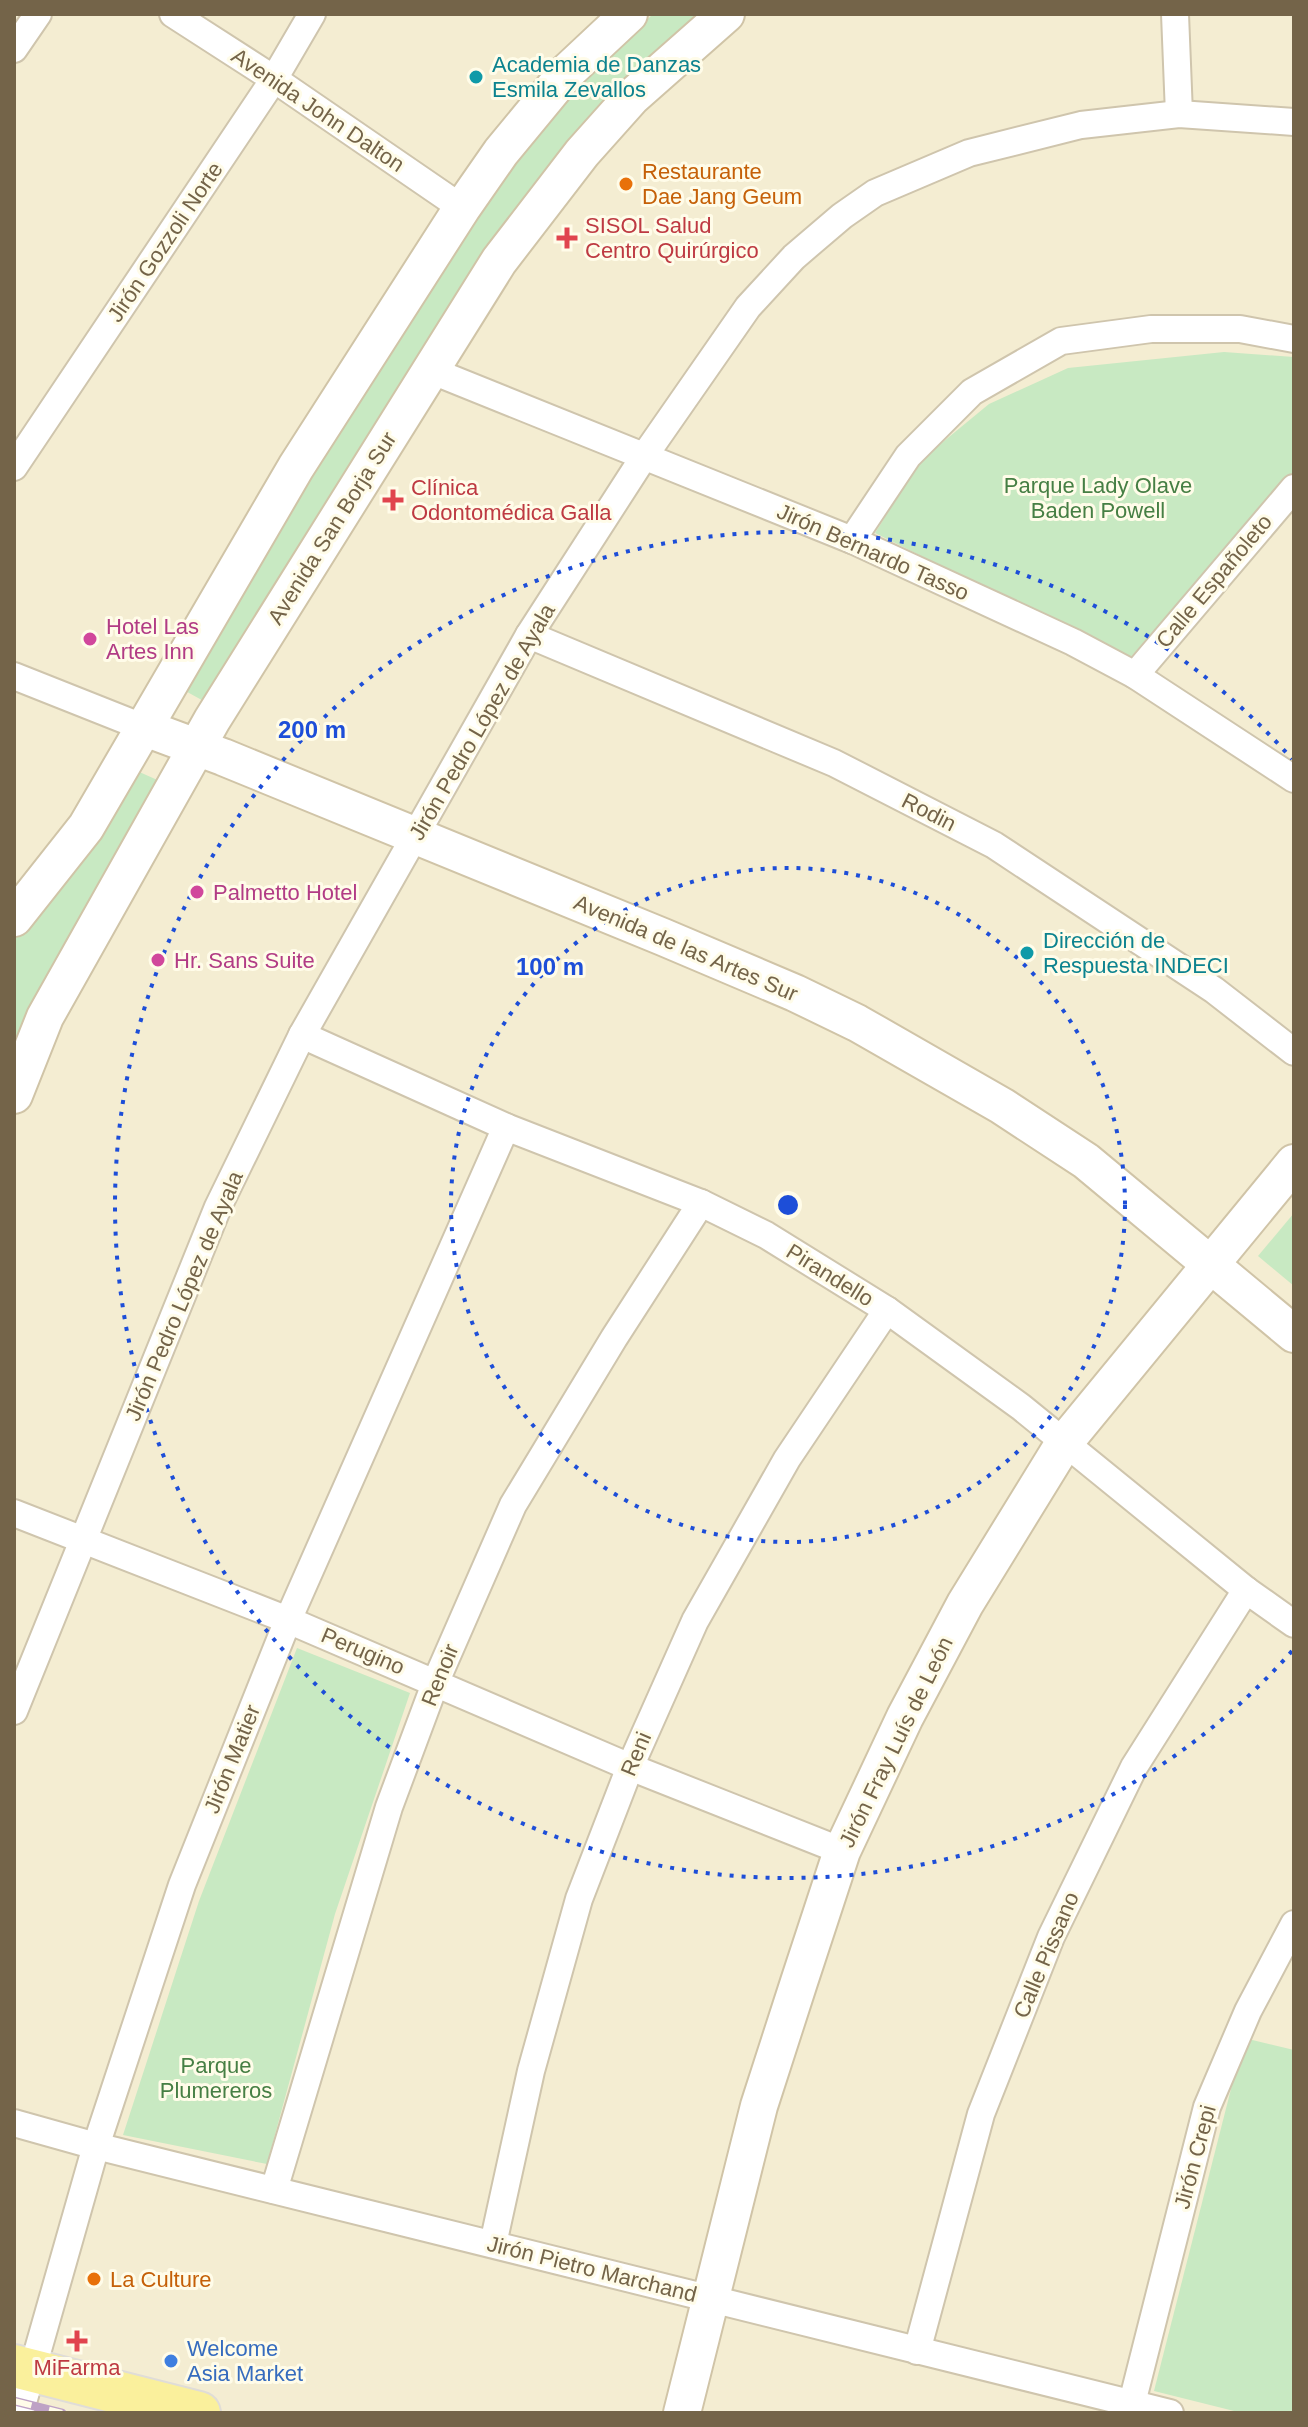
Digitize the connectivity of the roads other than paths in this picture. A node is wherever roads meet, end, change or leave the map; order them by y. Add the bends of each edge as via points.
1 (38, 14) edge
2 (173, 14) edge
3 (312, 14) edge
4 (629, 14) edge
5 (726, 14) edge
6 (1175, 14) edge
7 (14, 49) edge
8 (274, 79) junction
9 (1179, 114) junction
10 (1294, 122) edge
11 (462, 208) junction
12 (1294, 339) edge
13 (430, 370) junction
14 (18, 453) edge
15 (645, 455) junction
16 (1294, 488) edge
17 (852, 540) junction
18 (529, 635) junction
19 (1135, 675) junction
20 (14, 676) edge
21 (145, 728) junction
22 (198, 748) junction
23 (1294, 779) edge
24 (415, 836) junction
25 (14, 918) edge
26 (302, 1035) junction
27 (1294, 1052) edge
28 (14, 1095) edge
29 (506, 1127) junction
30 (1294, 1163) edge
31 (701, 1203) junction
32 (1211, 1264) junction
33 (887, 1310) junction
34 (1294, 1334) edge
35 (1064, 1443) junction
36 (14, 1513) edge
37 (82, 1539) junction
38 (1246, 1590) junction
39 (288, 1620) junction
40 (1294, 1624) edge
41 (436, 1681) junction
42 (14, 1711) edge
43 (630, 1767) junction
44 (842, 1851) junction
45 (1294, 1924) edge
46 (14, 2123) edge
47 (96, 2146) junction
48 (274, 2190) junction
49 (493, 2244) junction
50 (711, 2299) junction
51 (917, 2351) junction
52 (23, 2368) edge
53 (1132, 2403) junction
54 (20, 2413) edge
55 (199, 2413) edge
56 (682, 2413) edge
57 (1170, 2413) edge

1 - 7 street
2 - 8 street, Avenida John Dalton
3 - 8 street, Jirón Gozzoli Norte
4 - 11 street via 567,72
5 - 13 street, Avenida San Borja Sur via 632,97 582,153 499,261
6 - 9 street
8 - 11 street, Avenida John Dalton
8 - 14 street, Jirón Gozzoli Norte
9 - 10 street, Jirón Pedro López de Ayala
9 - 15 street, Jirón Pedro López de Ayala via 1081,125 969,153 875,193 794,257 748,307
11 - 21 street via 296,467
12 - 17 street via 1240,329 1166,329 1061,341 972,392 908,456
13 - 15 street, Jirón Bernardo Tasso
13 - 22 street, Avenida San Borja Sur
15 - 17 street, Jirón Bernardo Tasso
15 - 18 street, Jirón Pedro López de Ayala
16 - 19 street, Calle Españoleto
17 - 19 street, Jirón Bernardo Tasso
18 - 24 street, Jirón Pedro López de Ayala
18 - 27 street, Rodin via 834,763 994,845 1214,990
19 - 23 street, Jirón Bernardo Tasso
20 - 21 street, Avenida de las Artes Sur
21 - 22 street, Avenida de las Artes Sur
21 - 25 street via 86,827
22 - 24 street, Avenida de las Artes Sur
22 - 28 street, Avenida San Borja Sur via 45,1017
24 - 26 street, Jirón Pedro López de Ayala
24 - 32 street, Avenida de las Artes Sur via 857,1023 1086,1161
26 - 29 street, Pirandello
26 - 37 street, Jirón Pedro López de Ayala via 218,1207
29 - 31 street, Pirandello
29 - 39 street, Jirón Matier
30 - 32 street, Jirón Fray Luís de León
31 - 33 street, Pirandello via 766,1235
31 - 41 street, Renoir via 513,1505
32 - 34 street, Avenida de las Artes Sur
32 - 35 street, Jirón Fray Luís de León
33 - 35 street, Pirandello
33 - 43 street, Reni via 787,1459 695,1621
35 - 38 street, Pirandello
35 - 44 street, Jirón Fray Luís de León via 965,1604
36 - 37 street, Perugino
37 - 39 street, Perugino
37 - 42 street, Jirón Pedro López de Ayala
38 - 40 street, Pirandello
38 - 51 street, Calle Pissano via 1134,1767 1051,1937 981,2114
39 - 41 street, Perugino
39 - 47 street, Jirón Matier via 182,1885
41 - 43 street, Perugino
41 - 48 street, Renoir via 389,1807
43 - 44 street, Perugino
43 - 49 street, Reni via 579,1899 531,2071
44 - 50 street, Jirón Fray Luís de León via 759,2106
45 - 53 street, Jirón Crepi via 1248,2011 1207,2107
46 - 47 street, Jirón Pietro Marchand
47 - 48 street, Jirón Pietro Marchand
47 - 52 street, Jirón Matier
48 - 49 street, Jirón Pietro Marchand
49 - 50 street, Jirón Pietro Marchand
50 - 51 street, Jirón Pietro Marchand
50 - 56 street, Jirón Fray Luís de León
51 - 53 street, Jirón Pietro Marchand
52 - 54 street, Jirón Matier
52 - 55 main road
53 - 57 street, Jirón Pietro Marchand

